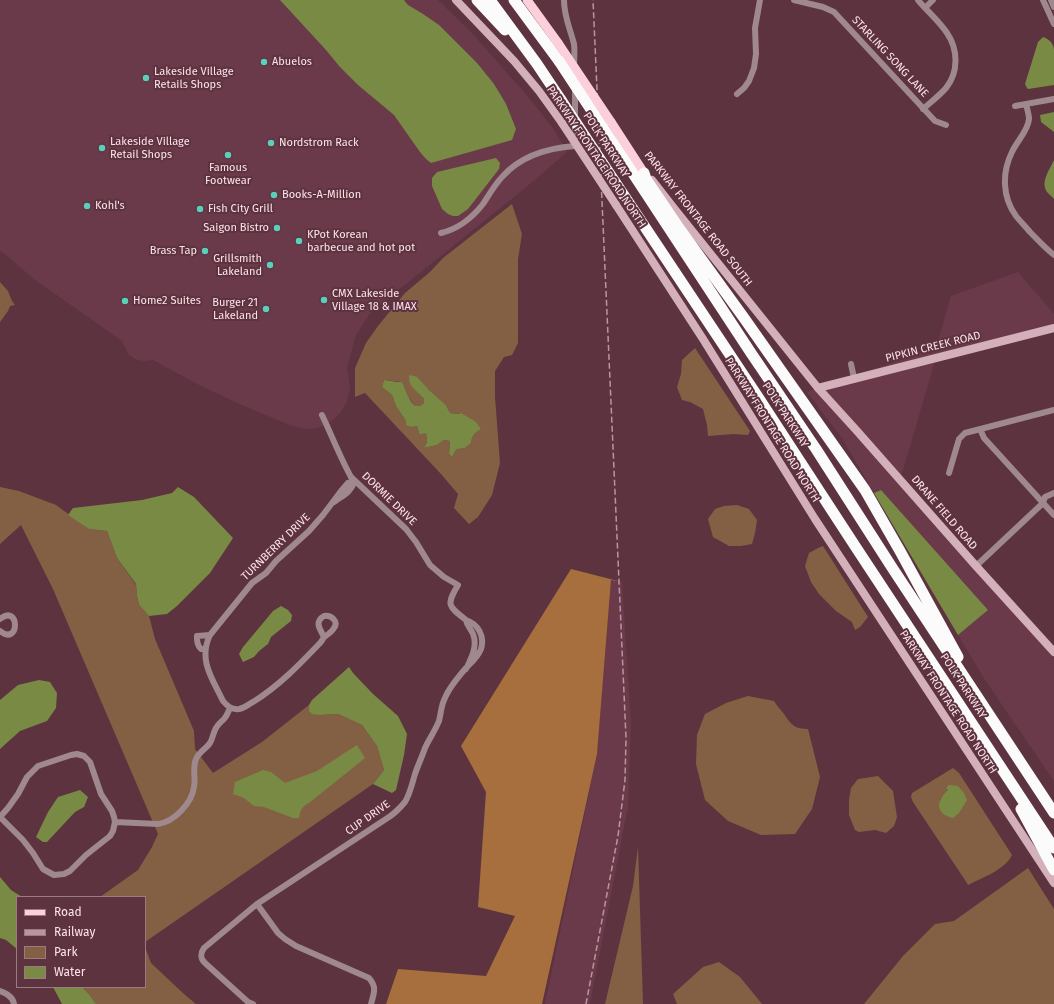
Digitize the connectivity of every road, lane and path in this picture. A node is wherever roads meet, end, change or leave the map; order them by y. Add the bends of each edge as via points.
1 (456, 0) edge
2 (477, 0) edge
3 (490, 0) edge
4 (514, 0) edge
5 (527, 0) edge
6 (564, 0) edge
7 (760, 0) edge
8 (794, 0) edge
9 (918, 0) edge
10 (933, 0) edge
11 (1043, 0) edge
12 (1051, 0) edge
13 (1054, 7) edge
14 (925, 8) junction
15 (1054, 24) edge
16 (543, 73) junction
17 (736, 94) dead end
18 (1054, 99) edge
19 (1026, 104) junction
20 (1015, 106) dead end
21 (923, 109) junction
22 (946, 125) dead end
23 (644, 173) junction
24 (441, 233) dead end
25 (1054, 255) edge
26 (1054, 328) edge
27 (851, 364) dead end
28 (854, 378) junction
29 (818, 388) junction
30 (1054, 410) edge
31 (322, 415) dead end
32 (980, 429) junction
33 (949, 473) dead end
34 (355, 481) junction
35 (1054, 493) edge
36 (1043, 504) junction
37 (1054, 515) edge
38 (976, 566) junction
39 (0, 619) edge
40 (0, 631) edge
41 (210, 635) junction
42 (324, 637) dead end
43 (478, 639) joint
44 (205, 649) junction
45 (1054, 652) edge
46 (230, 708) junction
47 (996, 724) junction
48 (982, 738) junction
49 (1054, 813) edge
50 (0, 817) edge
51 (114, 822) junction
52 (1054, 848) edge
53 (1054, 870) edge
54 (1054, 883) edge
55 (257, 904) junction
56 (0, 990) edge
57 (14, 1004) edge
58 (253, 1004) edge
59 (371, 1004) edge

1 - 54 main road, PARKWAY FRONTAGE ROAD NORTH, bridge via 514,61 562,123 699,332 823,532
2 - 16 highway
3 - 16 highway, POLK PARKWAY
4 - 47 highway, POLK PARKWAY, bridge via 559,61
5 - 23 main road, PARKWAY FRONTAGE ROAD SOUTH, bridge via 612,122
6 - 24 street via 566,20 574,46 575,146 546,150 520,162 501,178 473,215 455,229
7 - 17 street via 755,28 754,68 749,81
8 - 21 street, STARLING SONG LANE via 834,12
9 - 14 street
10 - 14 street
11 - 15 street
12 - 13 street
14 - 21 street via 947,33 954,46 956,69 946,88
16 - 48 highway, POLK PARKWAY, bridge
18 - 19 street
19 - 20 street
19 - 25 street via 1029,119 1007,164 1004,178 1005,194 1016,216 1046,250
21 - 22 street, STARLING SONG LANE via 935,122
23 - 29 main road, PARKWAY FRONTAGE ROAD SOUTH
23 - 47 highway via 679,228 865,490
26 - 28 main road, PIPKIN CREEK ROAD
27 - 28 street
28 - 29 main road, PIPKIN CREEK ROAD
29 - 38 main road, DRANE FIELD ROAD
30 - 32 street
31 - 34 street, DORMIE DRIVE via 346,468
32 - 33 street via 965,433 959,439
32 - 36 street via 984,438
34 - 41 street, TURNBERRY DRIVE via 341,491 309,531 266,573 252,583
34 - 43 street, DORMIE DRIVE via 406,529 430,565 458,585 450,606 466,620 473,622 480,632
35 - 36 street via 1045,497
36 - 37 street
36 - 38 street
38 - 45 main road, DRANE FIELD ROAD
39 - 40 street via 9,616 16,625 14,631 9,634
41 - 44 street, TURNBERRY DRIVE
41 - 44 street via 198,636 198,646
42 - 46 street via 294,670 271,690 243,708
43 - 55 street, CUP DRIVE via 466,669 444,698 439,720 404,803 389,817
44 - 46 street, TURNBERRY DRIVE via 207,667 223,701
46 - 51 street via 215,729 211,742 196,758 194,787 191,798 184,808 163,824
47 - 49 highway, POLK PARKWAY
48 - 52 highway, POLK PARKWAY
48 - 53 highway
50 - 51 street via 23,840 43,869 54,875 70,872 110,836
50 - 51 street via 15,799 27,777 38,766 76,754 84,756 90,762 101,794 112,811
55 - 58 street, CUP DRIVE via 201,953 201,959 205,963
55 - 59 street via 285,939 369,978 375,986
56 - 57 street via 7,994

